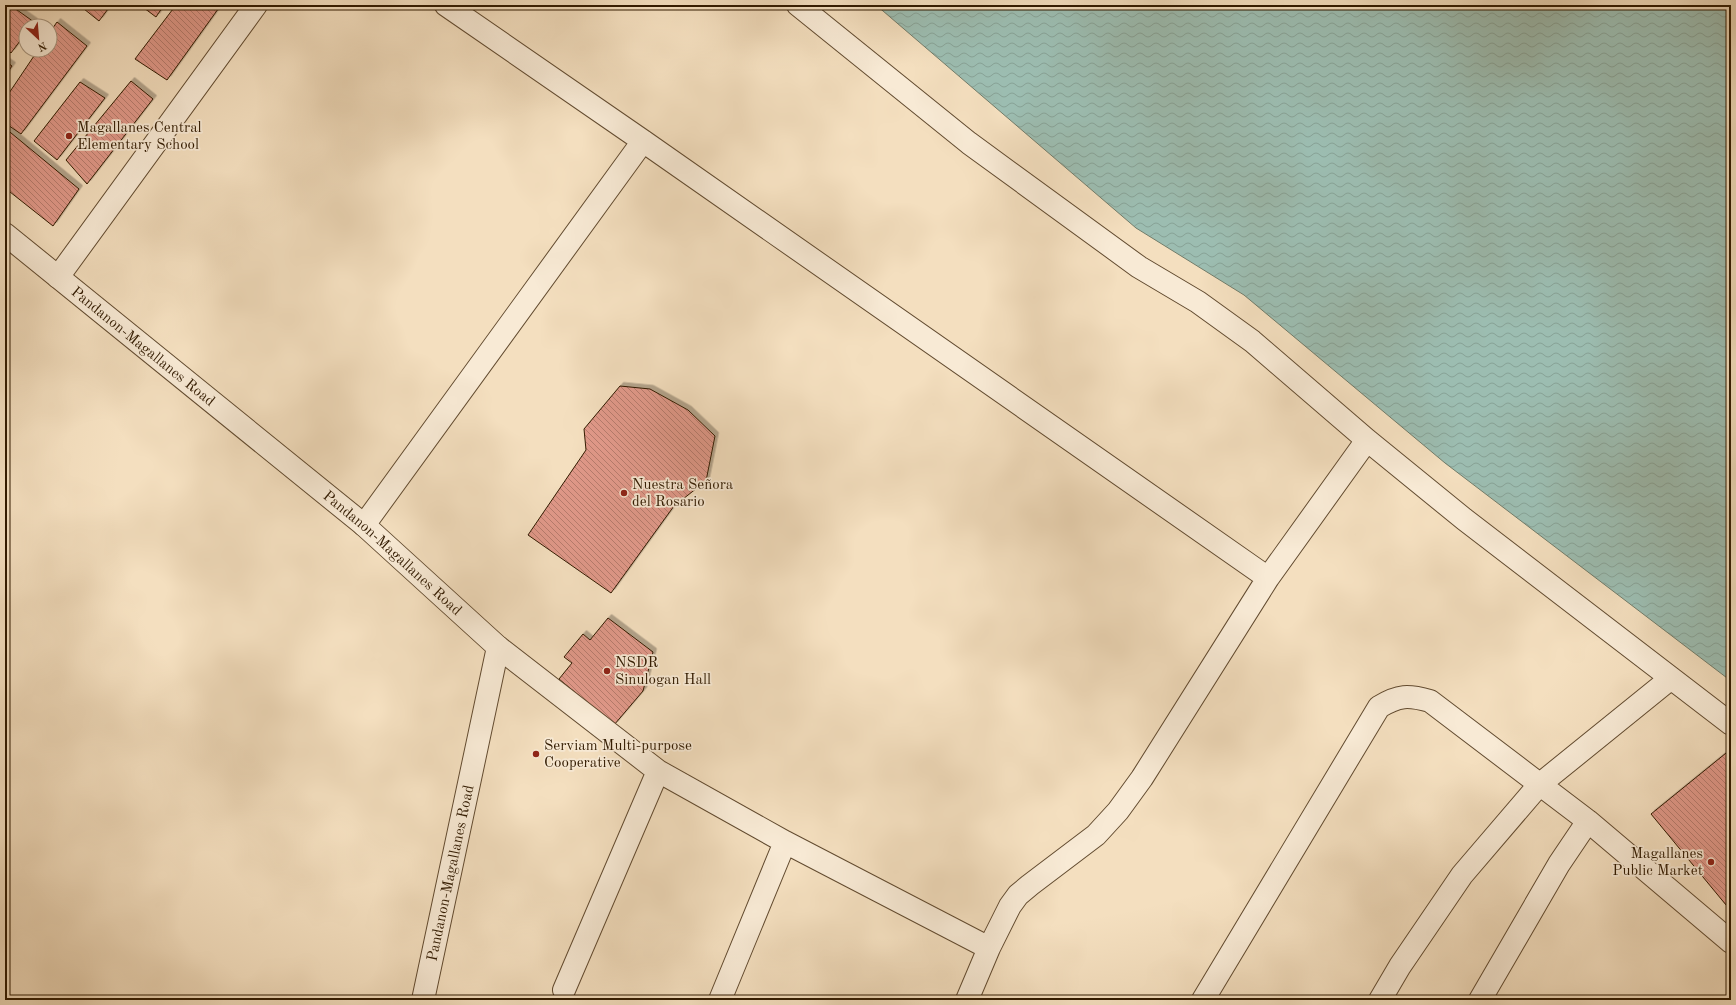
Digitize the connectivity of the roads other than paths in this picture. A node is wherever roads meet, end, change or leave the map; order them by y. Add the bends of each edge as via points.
1 (256, 5) edge
2 (446, 5) edge
3 (798, 5) edge
4 (643, 141) junction
5 (5, 234) edge
6 (58, 277) junction
7 (1368, 440) junction
8 (364, 525) junction
9 (1268, 578) junction
10 (498, 647) junction
11 (1670, 678) junction
12 (1731, 724) edge
13 (658, 771) junction
14 (1539, 785) junction
15 (1588, 821) junction
16 (786, 842) junction
17 (1731, 942) edge
18 (989, 948) junction
19 (564, 990) dead end
20 (423, 1000) edge
21 (720, 1000) edge
22 (967, 1000) edge
23 (1203, 1000) edge
24 (1380, 1000) edge
25 (1480, 1000) edge

1 - 6 street
2 - 4 street
3 - 7 street via 969,143 1139,267 1198,302 1252,340
4 - 8 street
4 - 9 street
5 - 6 street, Pandanon-Magallanes Road
6 - 8 street, Pandanon-Magallanes Road
7 - 9 street
7 - 11 street via 1464,519
8 - 10 street, Pandanon-Magallanes Road
9 - 18 street via 1142,778 1118,811 1096,835 1018,895
10 - 13 street
10 - 20 street, Pandanon-Magallanes Road
11 - 12 street
11 - 14 street
13 - 16 street
13 - 19 street
14 - 15 street
14 - 23 street via 1430,701 1404,696 1392,699 1379,707
14 - 24 street via 1462,875
15 - 17 street
15 - 25 street via 1559,864
16 - 18 street
16 - 21 street
18 - 22 street

